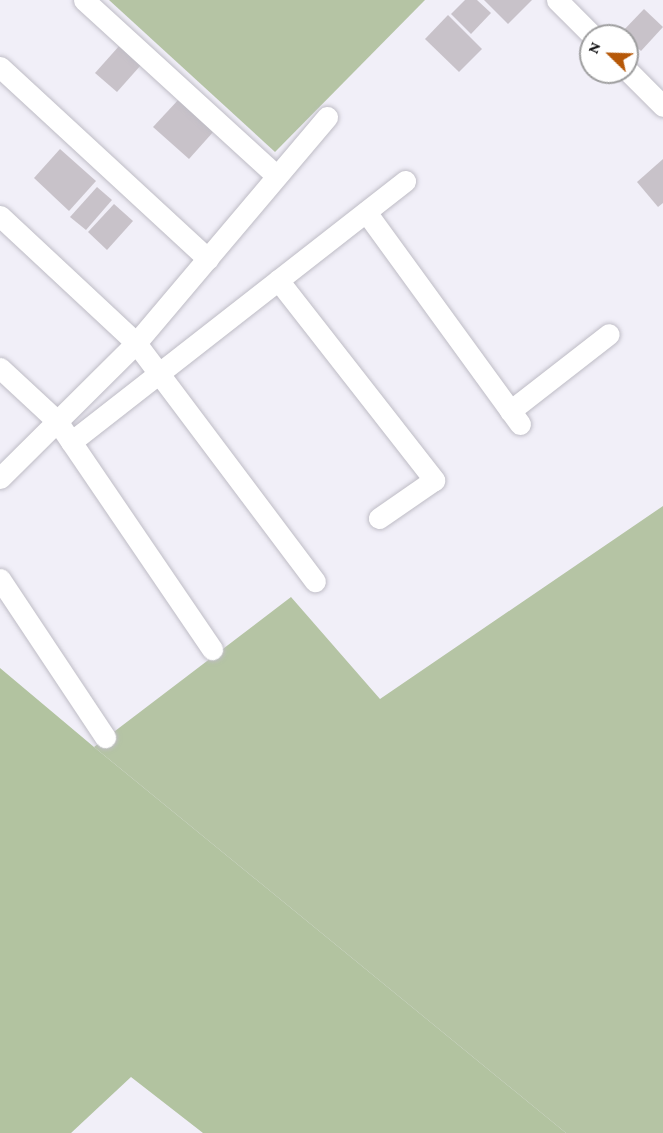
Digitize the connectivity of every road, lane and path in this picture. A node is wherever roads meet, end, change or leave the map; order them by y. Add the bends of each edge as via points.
1 (84, 0) edge
2 (557, 0) edge
3 (581, 24) edge
4 (0, 67) edge
5 (639, 82) edge
6 (663, 106) edge
7 (327, 117) dead end
8 (277, 176) junction
9 (405, 181) dead end
10 (366, 212) junction
11 (0, 216) edge
12 (208, 259) junction
13 (278, 280) junction
14 (609, 334) dead end
15 (136, 343) junction
16 (0, 368) edge
17 (159, 373) junction
18 (57, 421) junction
19 (71, 442) junction
20 (0, 478) edge
21 (379, 518) dead end
22 (0, 579) edge
23 (315, 581) dead end
24 (212, 649) dead end
25 (105, 737) dead end

1 - 8 street
2 - 3 street
4 - 12 street
5 - 6 street
7 - 8 street
8 - 12 street
9 - 10 street
10 - 13 street
10 - 14 street via 515,417
11 - 15 street
12 - 15 street
13 - 17 street
13 - 21 street via 434,480
15 - 17 street
15 - 18 street
16 - 18 street
17 - 19 street
17 - 23 street
18 - 19 street
18 - 20 street
19 - 24 street
22 - 25 street

